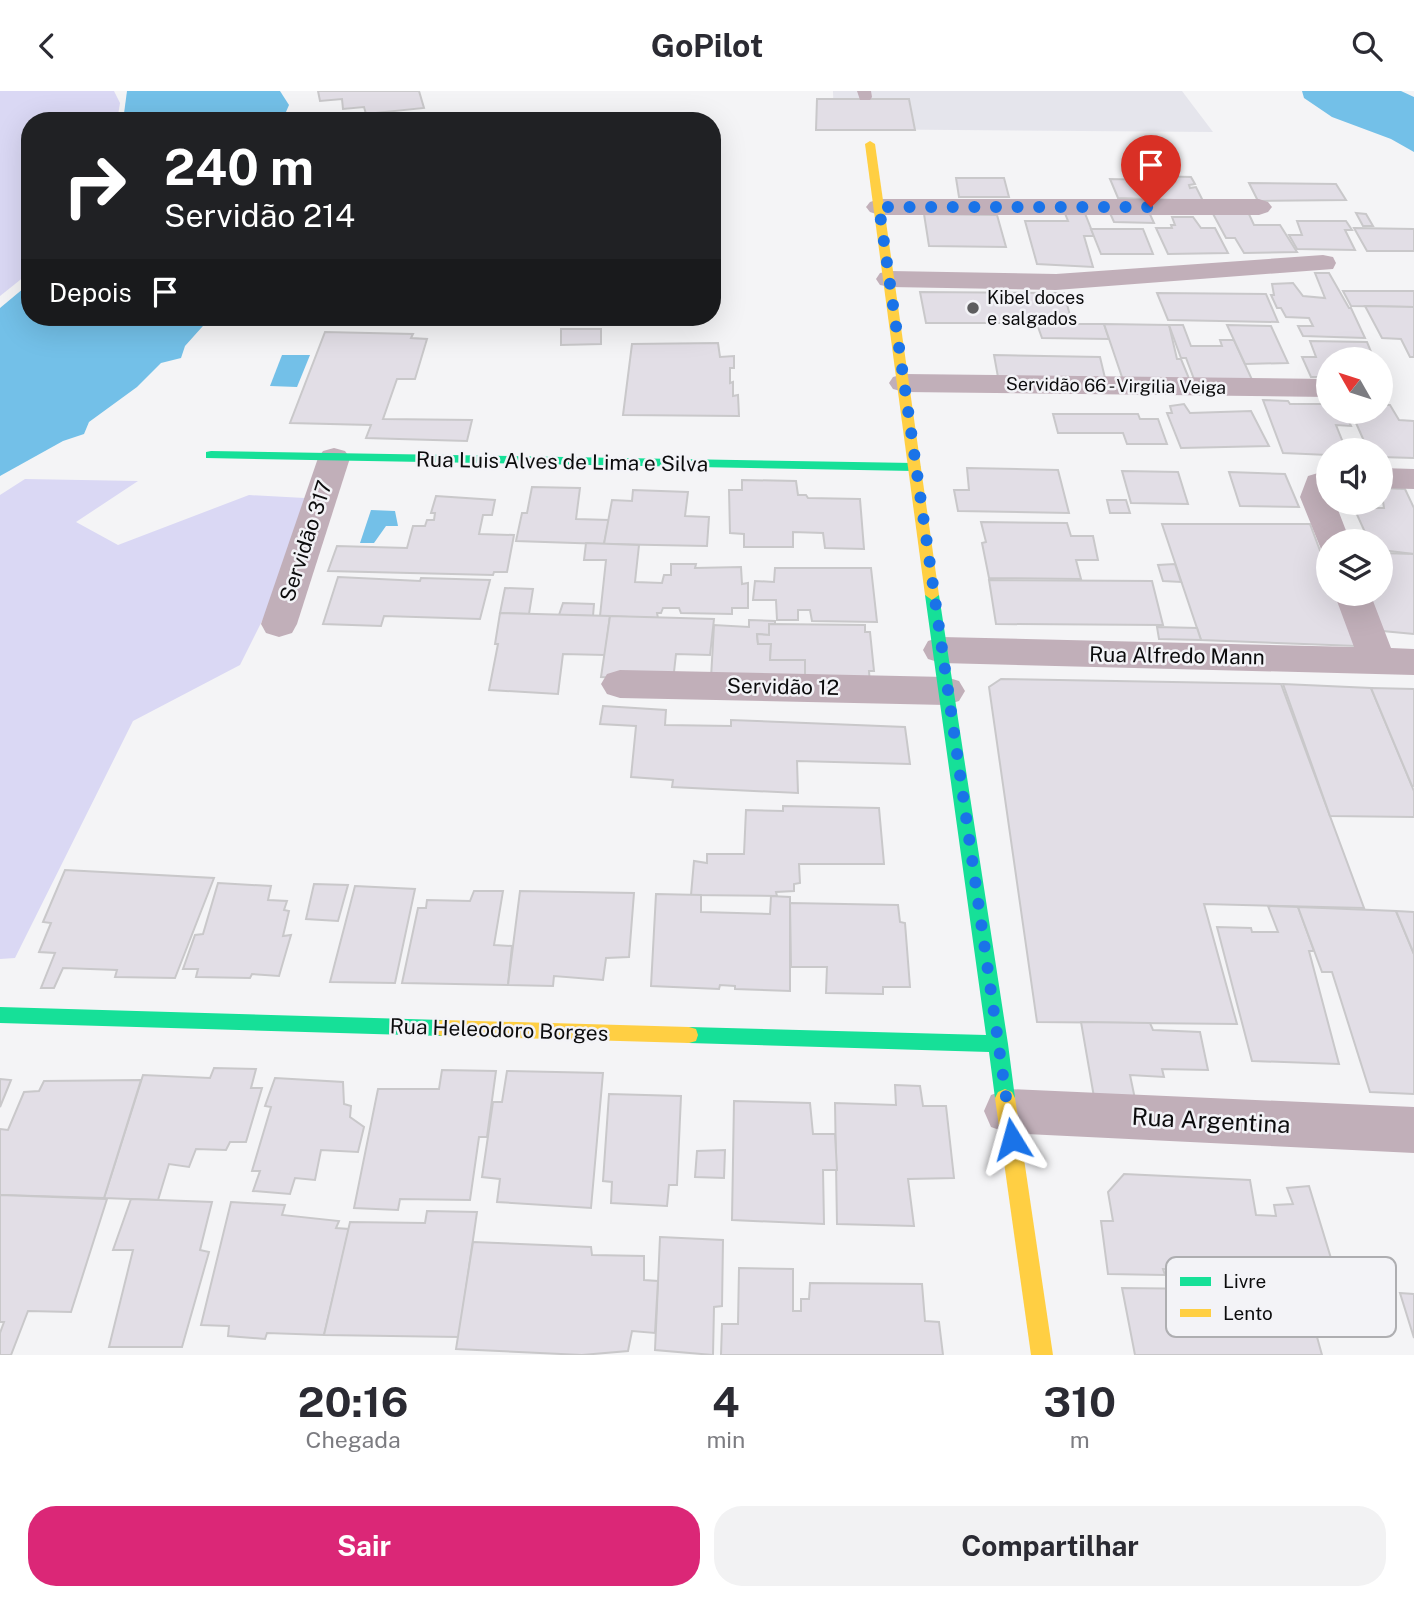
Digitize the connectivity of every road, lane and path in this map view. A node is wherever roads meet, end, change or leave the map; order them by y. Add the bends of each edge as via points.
1 (870, 138) dead end
2 (879, 207) junction
3 (1259, 207) dead end
4 (1323, 263) dead end
5 (890, 279) junction
6 (904, 383) junction
7 (1316, 388) edge
8 (211, 455) dead end
9 (334, 458) junction
10 (914, 467) junction
11 (1393, 478) edge
12 (1414, 479) edge
13 (1357, 606) edge
14 (279, 624) dead end
15 (941, 650) junction
16 (1377, 660) junction
17 (1414, 662) edge
18 (620, 684) dead end
19 (946, 691) junction
20 (0, 1015) edge
21 (998, 1044) junction
22 (1009, 1111) junction
23 (1414, 1130) edge
24 (1042, 1355) edge

1 - 2 street
2 - 3 street
2 - 5 street
4 - 5 street via 1056,282
5 - 6 street
6 - 7 street, Servidão 66 - Virgilia Veiga
6 - 10 street
8 - 9 street, Rua Luis Alves de Lima e Silva
9 - 10 street, Rua Luis Alves de Lima e Silva
9 - 14 street, Servidão 317
10 - 15 street
11 - 12 street
13 - 16 street
15 - 16 street, Rua Alfredo Mann
15 - 19 street
16 - 17 street, Rua Alfredo Mann
18 - 19 street, Servidão 12
19 - 21 street
20 - 21 street, Rua Heleodoro Borges
21 - 22 street
22 - 23 street, Rua Argentina
22 - 24 street

